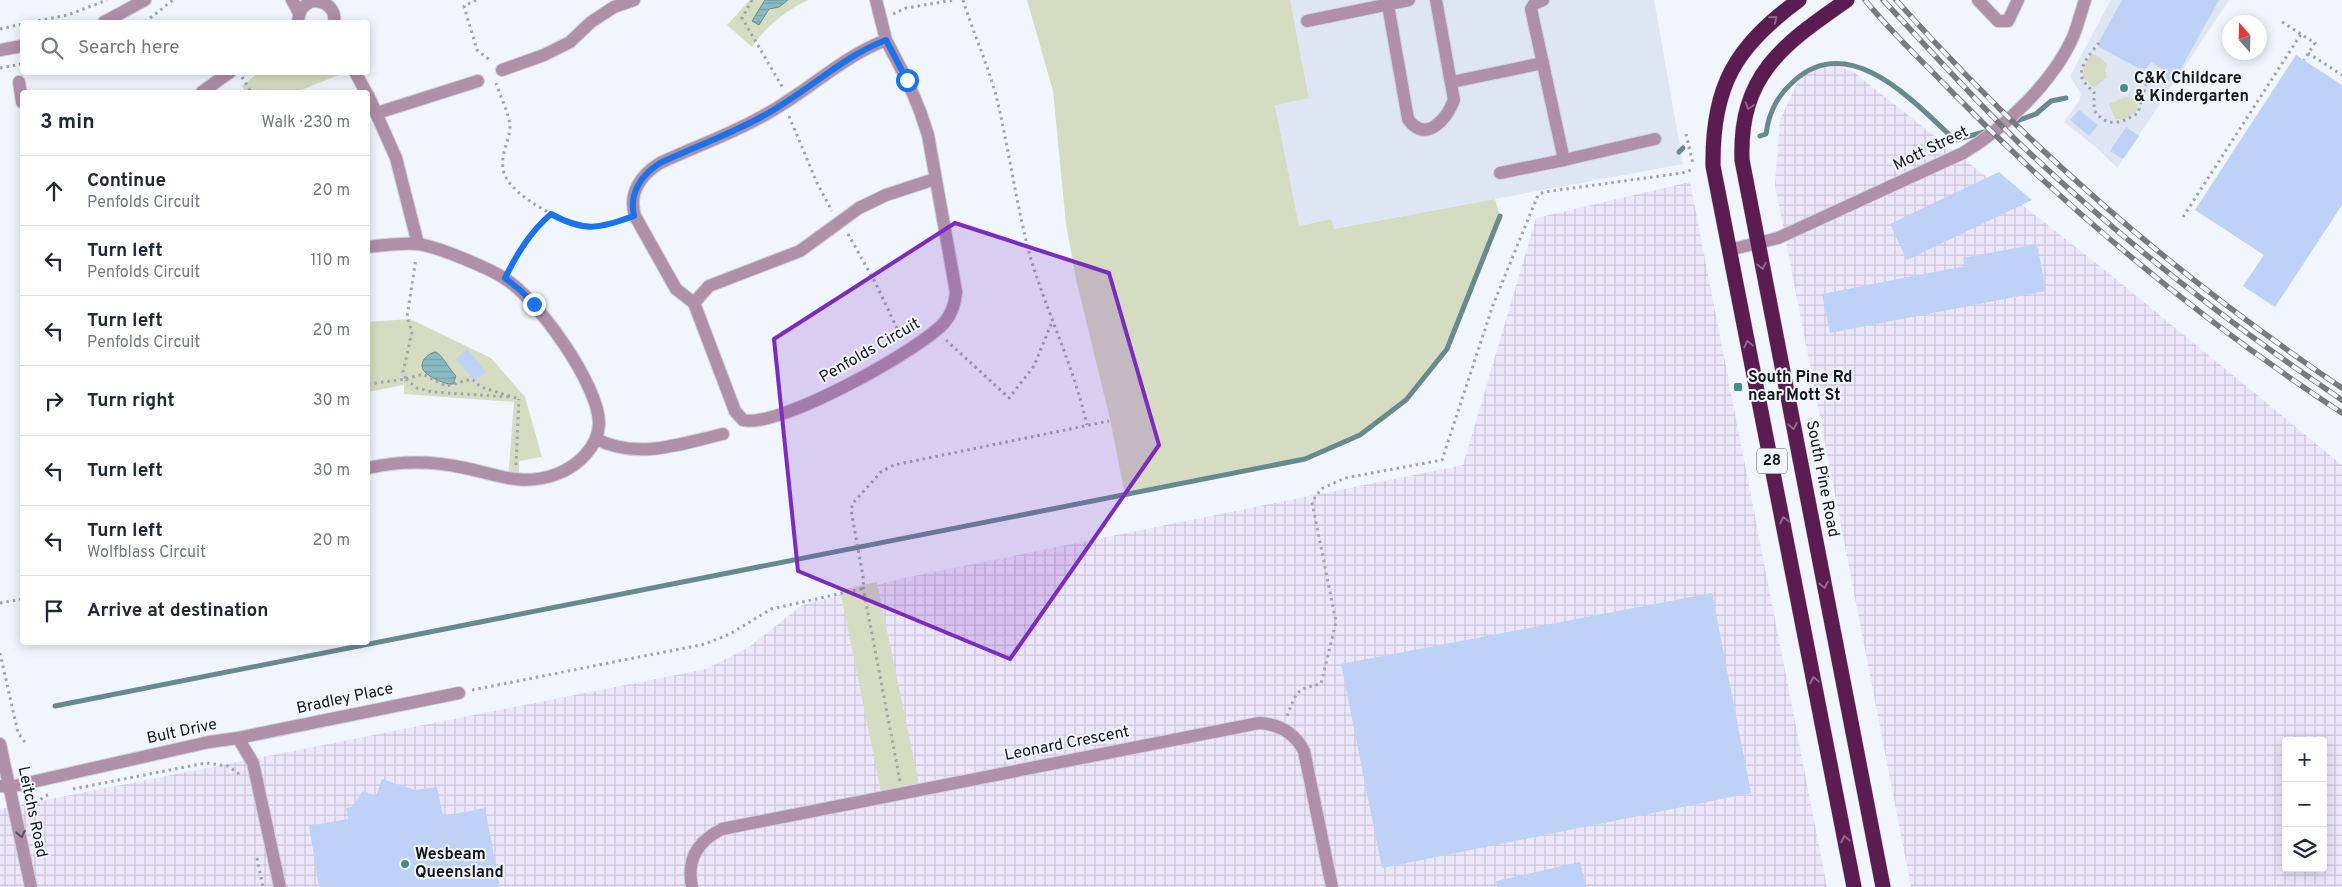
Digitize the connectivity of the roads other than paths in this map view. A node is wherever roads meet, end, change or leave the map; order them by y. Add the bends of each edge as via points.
1 (145, 0) edge
2 (292, 0) edge
3 (634, 0) edge
4 (876, 0) edge
5 (1410, 0) edge
6 (1436, 0) edge
7 (1799, 0) edge
8 (1848, 0) edge
9 (1978, 0) edge
10 (2018, 0) edge
11 (2085, 0) edge
12 (1536, 1) edge
13 (326, 2) edge
14 (1388, 4) junction
15 (299, 18) edge
16 (108, 20) edge
17 (334, 20) edge
18 (1307, 21) dead end
19 (886, 40) junction
20 (20, 46) edge
21 (0, 50) edge
22 (1543, 63) junction
23 (502, 70) road end
24 (226, 75) edge
25 (357, 75) edge
26 (478, 81) dead end
27 (19, 82) dead end
28 (1452, 82) junction
29 (20, 90) edge
30 (205, 90) edge
31 (365, 90) edge
32 (370, 100) edge
33 (377, 113) junction
34 (1655, 139) dead end
35 (1564, 160) junction
36 (1500, 173) dead end
37 (935, 179) junction
38 (418, 244) junction
39 (1757, 244) junction
40 (370, 248) edge
41 (1729, 250) junction
42 (694, 303) junction
43 (723, 434) dead end
44 (596, 439) junction
45 (370, 468) edge
46 (459, 693) road end
47 (238, 738) junction
48 (0, 744) edge
49 (5, 786) edge
50 (0, 796) edge
51 (31, 887) edge
52 (280, 887) edge
53 (692, 887) edge
54 (1332, 887) edge
55 (1854, 887) edge
56 (1883, 887) edge

1 - 16 street
2 - 15 street
3 - 23 street via 591,22 570,42
4 - 19 street, Penfolds Circuit
5 - 14 street
6 - 28 street
41 -> 7 highway, 28 via 1713,166 1712,139 1719,102 1732,71 1751,41
8 -> 39 highway, South Pine Road / 28 via 1805,29 1780,51 1761,76 1748,108 1742,160
9 - 10 street via 1998,21 2008,21
11 - 39 street, Mott Street via 2073,37 2061,58 2018,111 1983,141 1794,231
12 - 22 street via 1531,9
13 - 15 street via 307,3
13 - 17 street via 334,13
14 - 18 street
14 - 28 street via 1408,119 1412,125 1422,130 1439,124 1454,100
19 - 37 street, Penfolds Circuit via 920,111 928,135
19 - 42 street, Penfolds Circuit via 850,56 761,118 647,171 636,189 632,208 634,216 676,289
20 - 21 street
22 - 28 street
22 - 35 street
24 - 30 street
25 - 31 street
26 - 33 street
27 - 29 street
32 - 33 street
33 - 38 street via 396,158
34 - 35 street
35 - 36 street
37 - 42 street via 858,208 800,251 709,286
37 - 42 street, Penfolds Circuit via 956,292 952,313 937,330 860,379 821,398 758,421 743,420 735,410
38 - 40 street
38 - 44 street via 505,278 534,304 580,371 595,405 599,424
39 - 41 street, Mott Street
39 -> 56 highway, South Pine Road / 28
55 -> 41 highway, 28
43 - 44 street via 646,451 623,449
44 - 45 street via 587,454 558,473 539,479 515,480 466,468 424,463
46 - 47 street, Bradley Place
47 - 49 street, Bult Drive
47 - 52 street, Bult Drive via 253,763
48 - 49 street, Leitchs Road
49 - 50 street
49 -> 51 street, Leitchs Road
53 - 54 street, Leonard Crescent via 690,864 697,848 710,835 736,825 1265,724 1282,728 1296,738 1304,751

